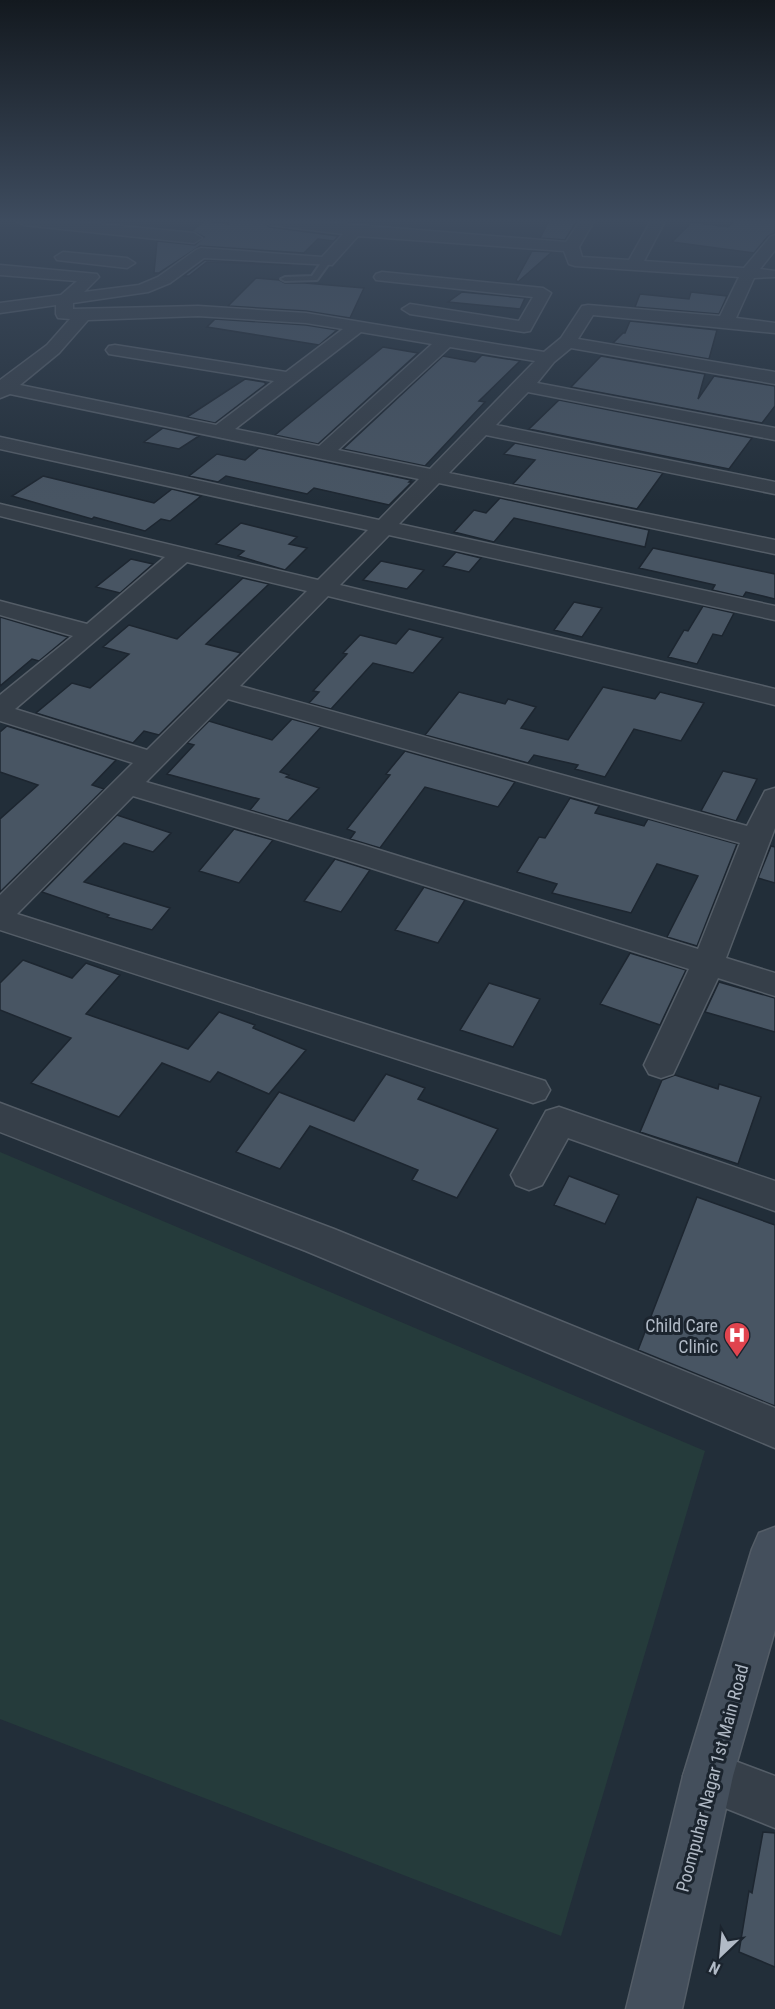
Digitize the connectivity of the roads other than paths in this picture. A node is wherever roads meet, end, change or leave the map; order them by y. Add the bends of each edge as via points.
1 (78, 315) edge
2 (83, 315) junction
3 (90, 315) edge
4 (256, 315) edge
5 (446, 315) edge
6 (531, 315) edge
7 (585, 315) edge
8 (653, 315) edge
9 (729, 315) edge
10 (726, 322) junction
11 (358, 326) junction
12 (524, 327) junction
13 (775, 328) edge
14 (569, 338) junction
15 (447, 340) junction
16 (115, 350) dead end
17 (548, 358) junction
18 (290, 378) junction
19 (775, 378) edge
20 (524, 386) junction
21 (2, 388) edge
22 (481, 428) junction
23 (220, 431) junction
24 (775, 434) edge
25 (0, 443) edge
26 (323, 453) junction
27 (434, 476) junction
28 (775, 489) edge
29 (0, 510) edge
30 (384, 526) junction
31 (775, 547) edge
32 (181, 555) junction
33 (321, 589) junction
34 (0, 608) edge
35 (775, 613) edge
36 (91, 633) junction
37 (222, 689) junction
38 (775, 697) edge
39 (0, 708) edge
40 (0, 712) edge
41 (152, 760) junction
42 (127, 785) junction
43 (775, 797) edge
44 (756, 838) junction
45 (0, 913) edge
46 (0, 919) edge
47 (708, 964) junction
48 (775, 985) edge
49 (661, 1065) dead end
50 (533, 1090) dead end
51 (0, 1117) edge
52 (529, 1175) dead end
53 (775, 1196) edge
54 (775, 1428) edge
55 (775, 1549) edge
56 (708, 1776) junction
57 (775, 1802) edge
58 (654, 2009) edge

1 - 2 street
2 - 3 street
2 - 21 street via 53,349
4 - 11 street
5 - 12 street
6 - 12 street
7 - 14 street
8 - 10 street
9 - 10 street
10 - 13 street
11 - 15 street
11 - 18 street
12 - 14 street
14 - 17 street
14 - 19 street
15 - 17 street
15 - 26 street
16 - 18 street
17 - 20 street
18 - 23 street
20 - 22 street
20 - 24 street
21 - 23 street
22 - 27 street
22 - 28 street
23 - 26 street
25 - 30 street
26 - 27 street
27 - 30 street
27 - 31 street
29 - 32 street
30 - 33 street
30 - 35 street
32 - 33 street
32 - 36 street
33 - 37 street
33 - 38 street
34 - 36 street
36 - 39 street
37 - 41 street
37 - 44 street
40 - 41 street
41 - 42 street
42 - 45 street
42 - 47 street
43 - 44 street
44 - 47 street
46 - 50 street
47 - 48 street
47 - 49 street
51 - 54 street via 320,1240
52 - 53 street via 559,1121
55 - 56 main road, Poompuhar Nagar 1st Main Road
56 - 57 street
56 - 58 main road, Poompuhar Nagar 1st Main Road

